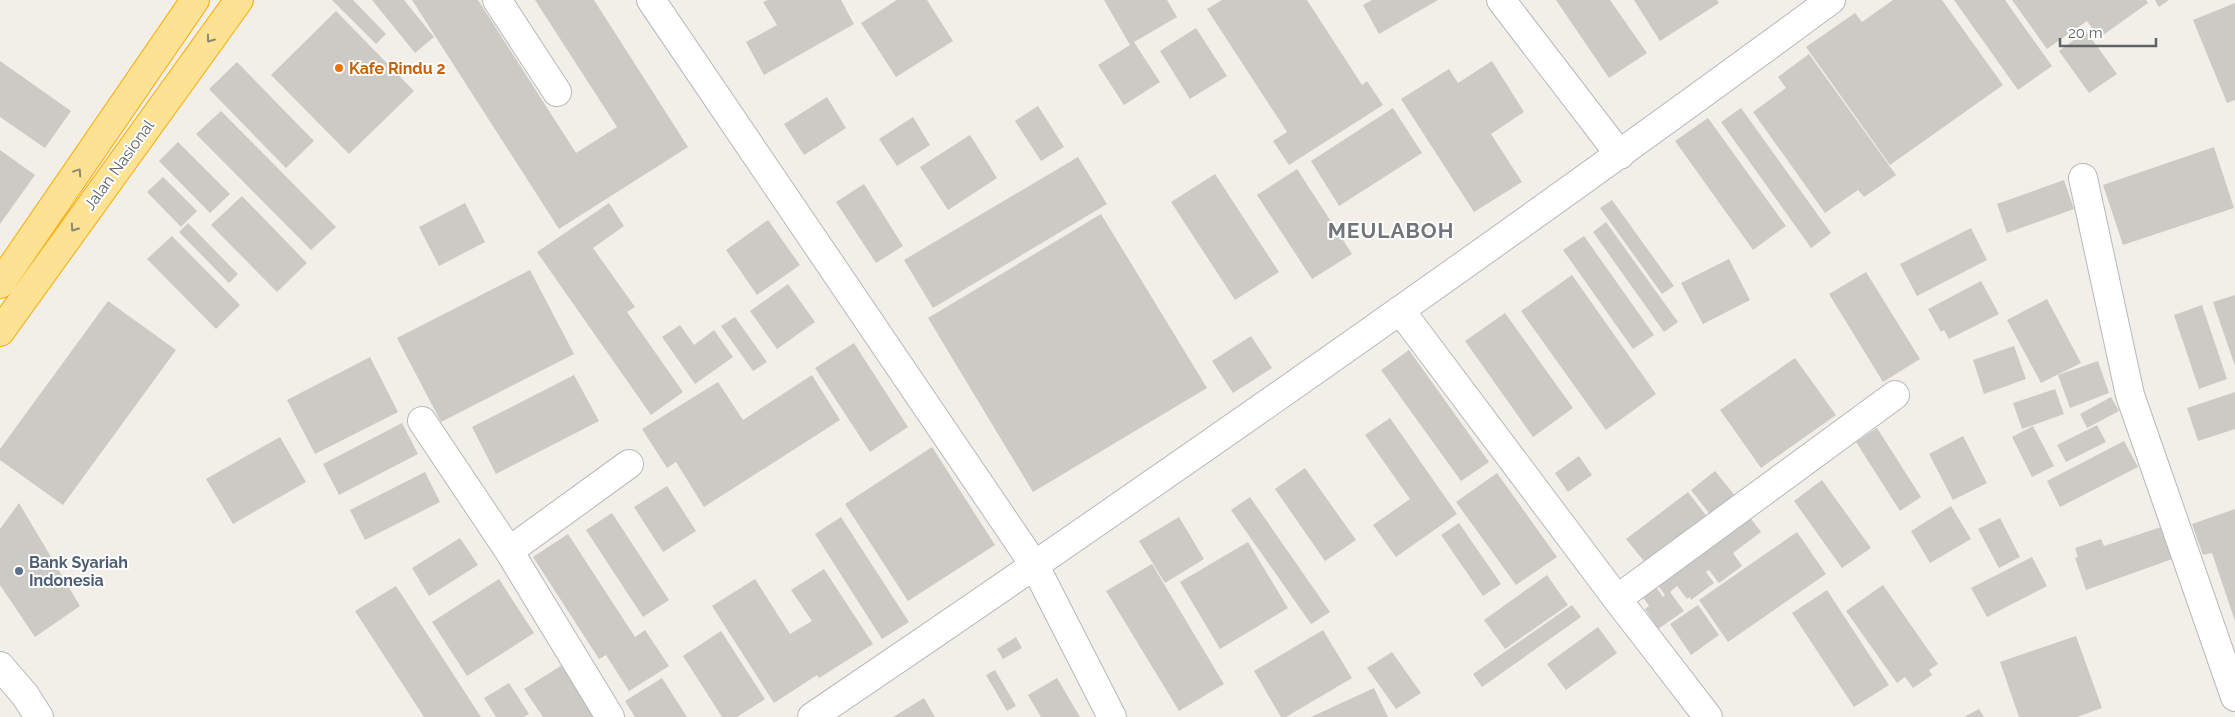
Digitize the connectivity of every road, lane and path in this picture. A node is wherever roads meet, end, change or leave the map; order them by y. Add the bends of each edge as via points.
1 (195, 0) edge
2 (239, 0) edge
3 (497, 0) edge
4 (651, 0) edge
5 (1501, 0) edge
6 (1831, 0) edge
7 (558, 92) dead end
8 (1620, 155) junction
9 (2083, 178) dead end
10 (0, 284) edge
11 (1400, 310) junction
12 (0, 332) edge
13 (1895, 395) dead end
14 (422, 421) dead end
15 (629, 464) dead end
16 (509, 551) junction
17 (1034, 566) junction
18 (1617, 599) junction
19 (0, 666) edge
20 (2235, 697) edge
21 (39, 717) edge
22 (610, 717) edge
23 (812, 717) edge
24 (1112, 717) edge
25 (1708, 717) edge

10 -> 1 highway, Jalan Nasional
2 -> 12 highway, Jalan Nasional
3 - 7 street
4 - 17 street
5 - 8 street
6 - 8 street
8 - 11 street
9 - 20 street via 2130,395
11 - 17 street
11 - 18 street
13 - 18 street
14 - 16 street
15 - 16 street
16 - 22 street
17 - 23 street
17 - 24 street
18 - 25 street
19 - 21 street

